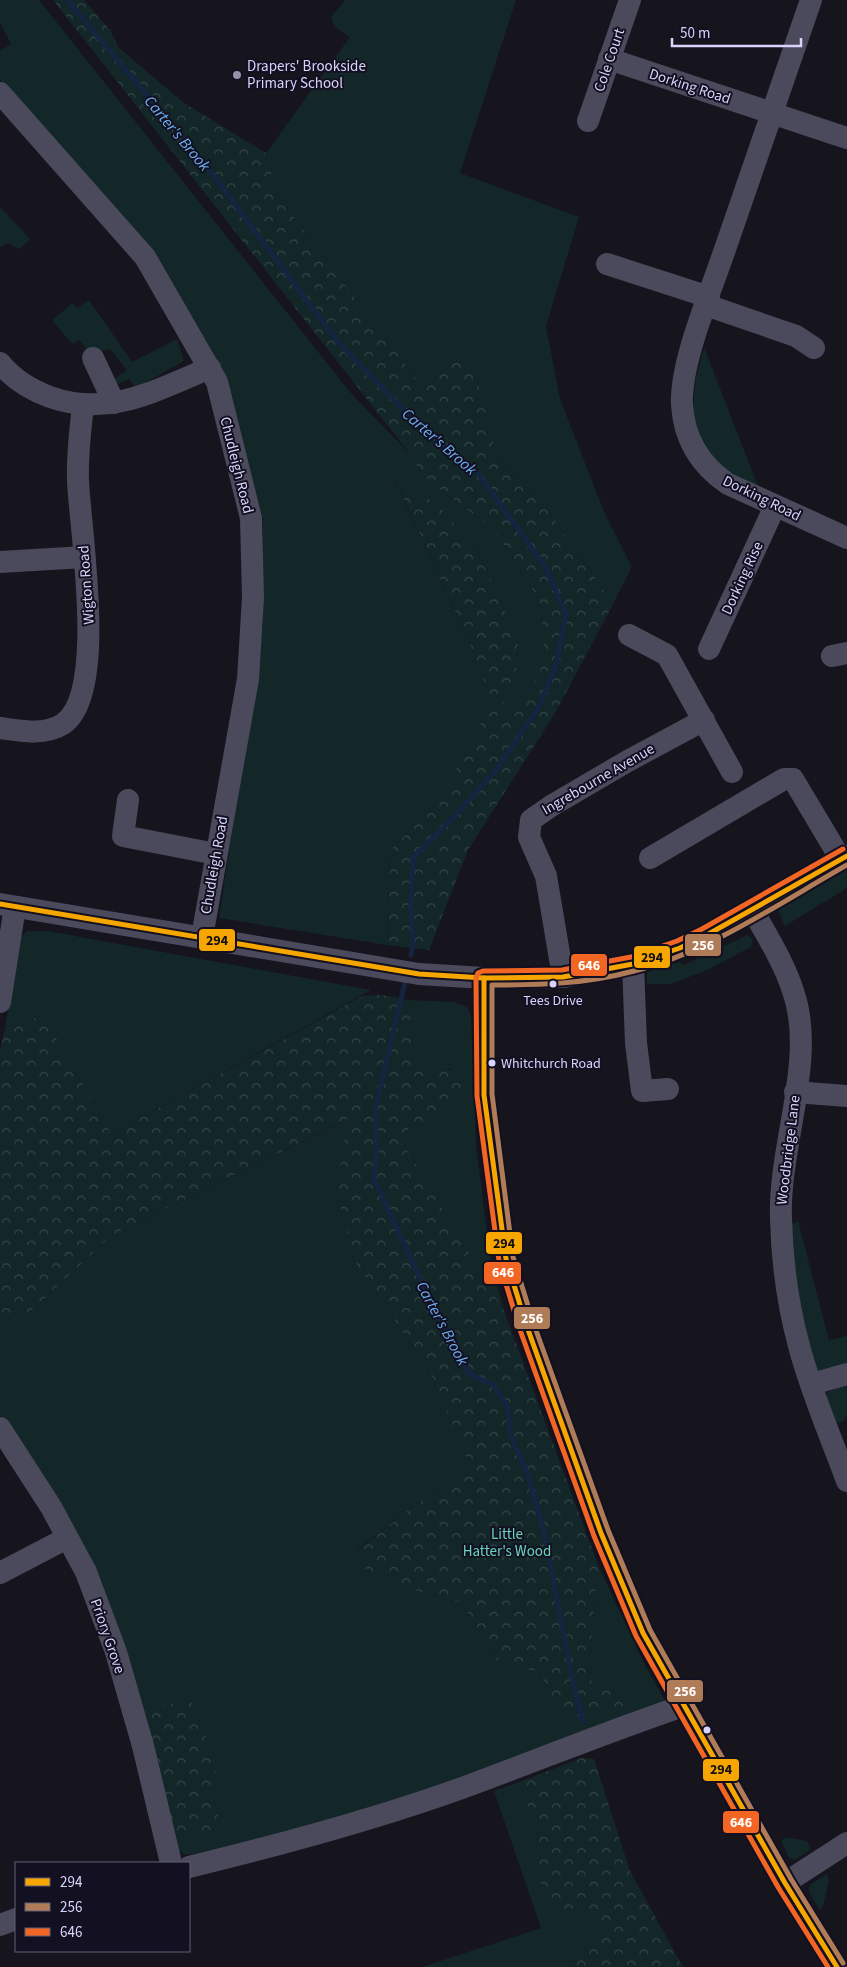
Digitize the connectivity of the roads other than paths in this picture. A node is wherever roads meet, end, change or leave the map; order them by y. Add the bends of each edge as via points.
1 (630, 0) edge
2 (811, 0) edge
3 (609, 59) junction
4 (0, 93) edge
5 (772, 113) junction
6 (588, 121) dead end
7 (847, 138) edge
8 (607, 264) dead end
9 (708, 301) junction
10 (814, 348) dead end
11 (93, 358) dead end
12 (0, 363) edge
13 (210, 368) junction
14 (114, 403) junction
15 (83, 406) junction
16 (775, 506) junction
17 (847, 538) edge
18 (84, 556) junction
19 (0, 562) edge
20 (629, 635) dead end
21 (709, 650) dead end
22 (704, 720) junction
23 (0, 728) edge
24 (732, 772) dead end
25 (128, 800) dead end
26 (216, 854) junction
27 (844, 857) edge
28 (650, 858) dead end
29 (8, 905) edge
30 (752, 909) junction
31 (202, 937) junction
32 (633, 964) junction
33 (563, 977) junction
34 (484, 978) junction
35 (0, 1002) edge
36 (668, 1089) dead end
37 (796, 1092) junction
38 (847, 1096) edge
39 (847, 1374) edge
40 (812, 1384) junction
41 (0, 1428) edge
42 (847, 1482) edge
43 (67, 1538) junction
44 (0, 1573) edge
45 (683, 1706) junction
46 (847, 1843) edge
47 (171, 1862) edge
48 (190, 1867) edge
49 (785, 1883) junction
50 (15, 1919) edge
51 (0, 1924) edge
52 (837, 1967) edge

1 - 3 street, Cole Court
2 - 5 street, Dorking Road
3 - 5 street, Dorking Road
3 - 6 street, Cole Court
4 - 13 street, Chudleigh Road via 145,257
5 - 7 street
5 - 9 street, Dorking Road
8 - 9 street
9 - 10 street via 796,336
9 - 16 street, Dorking Road via 684,376 682,404 687,432 692,446 712,474
11 - 14 street
12 - 15 street via 34,391
13 - 14 street via 132,400
13 - 26 street, Chudleigh Road via 251,518 252,568 248,679
14 - 15 street
15 - 18 street, Wigton Road via 78,480
16 - 17 street, Dorking Road
16 - 21 street, Dorking Rise
18 - 19 street
18 - 23 street, Wigton Road via 90,609 78,704 64,723 51,729 36,732
20 - 22 street via 667,655
22 - 24 street
22 - 33 street, Ingrebourne Avenue via 626,762 531,820 529,837 546,876
25 - 26 street via 123,836
26 - 31 street, Chudleigh Road
27 - 28 street via 793,779 784,779
27 - 30 street
29 - 31 street
29 - 35 street
30 - 32 street via 697,940
30 - 37 street, Woodbridge Lane via 794,994 800,1028
31 - 34 street via 419,974
32 - 33 street
32 - 36 street via 636,1043 642,1091
33 - 34 street
34 - 45 street via 484,1095 506,1259 526,1324 620,1583
37 - 38 street
37 - 40 street, Woodbridge Lane via 784,1161 780,1218 789,1302 799,1347
39 - 40 street
40 - 42 street, Woodbridge Lane
41 - 43 street, Priory Grove
43 - 44 street
43 - 47 street, Priory Grove via 86,1572 116,1652
45 - 48 street via 472,1785 352,1823
45 - 49 street
46 - 49 street
49 - 52 street
50 - 51 street

